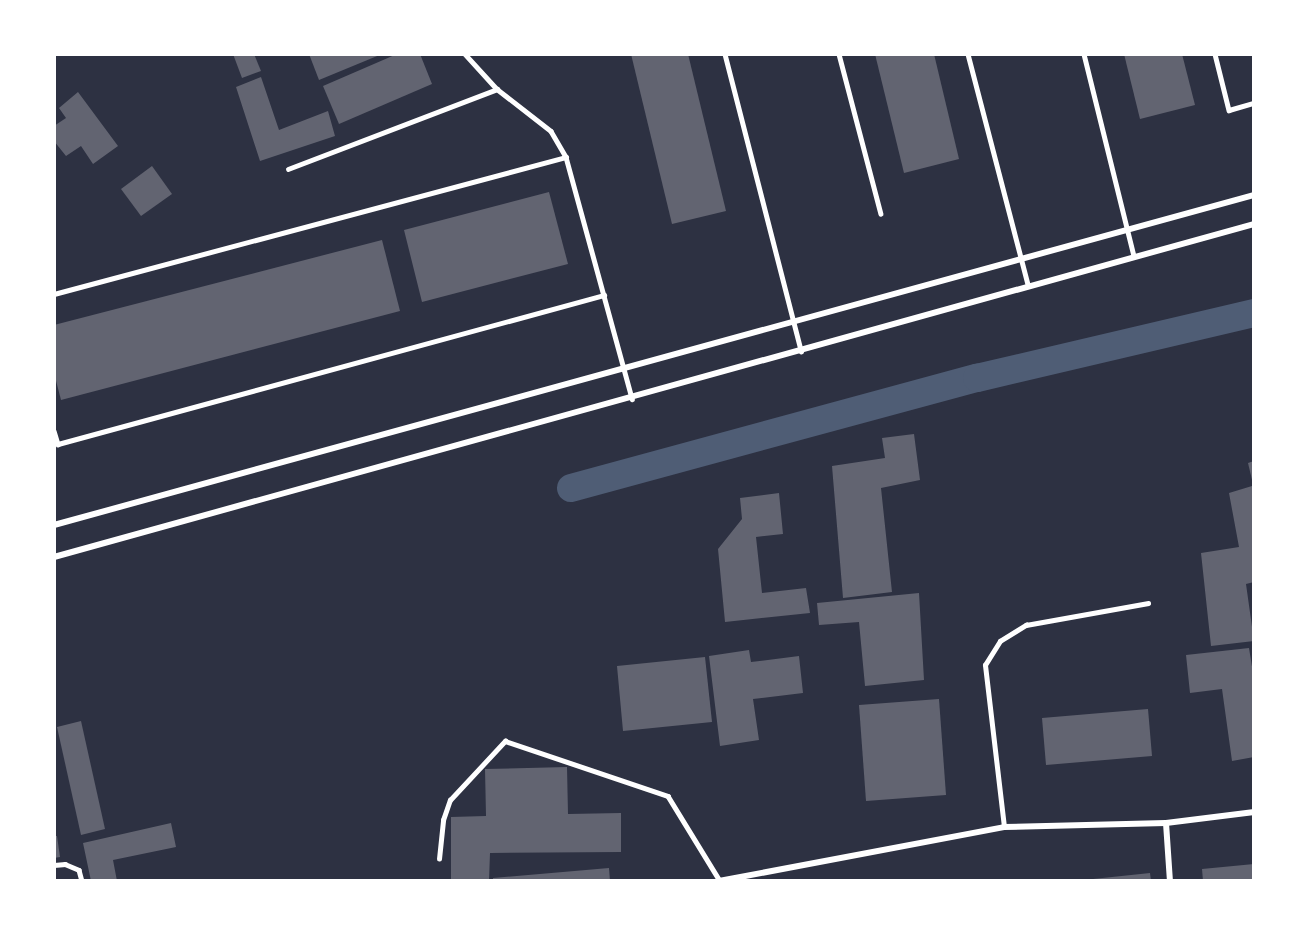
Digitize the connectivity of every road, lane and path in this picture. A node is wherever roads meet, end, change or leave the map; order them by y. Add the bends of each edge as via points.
1 (465, 54) edge
2 (725, 54) edge
3 (839, 54) edge
4 (968, 54) edge
5 (1084, 54) edge
6 (1215, 54) edge
7 (497, 88) junction
8 (1254, 103) edge
9 (566, 157) junction
10 (288, 169) dead end
11 (1254, 195) edge
12 (881, 213) dead end
13 (1254, 224) edge
14 (1129, 230) junction
15 (1134, 256) junction
16 (1022, 258) junction
17 (1028, 285) junction
18 (54, 294) edge
19 (604, 295) junction
20 (793, 320) junction
21 (801, 351) junction
22 (624, 367) junction
23 (632, 399) junction
24 (54, 431) edge
25 (54, 525) edge
26 (54, 557) edge
27 (1148, 603) dead end
28 (1254, 812) edge
29 (1166, 823) junction
30 (1004, 826) junction
31 (439, 859) dead end
32 (54, 865) edge
33 (82, 881) edge
34 (720, 881) edge
35 (1170, 881) edge

1 - 7 lane
2 - 20 lane
3 - 12 lane
4 - 16 lane
5 - 14 lane
6 - 8 lane via 1229,110
7 - 9 lane via 551,131
7 - 10 lane
9 - 18 lane
9 - 19 lane
11 - 14 street
13 - 15 street
14 - 15 lane
14 - 16 street
15 - 17 street
16 - 17 lane
16 - 20 street
17 - 21 street
19 - 22 lane
19 - 24 lane via 58,444
20 - 21 lane
20 - 22 street
21 - 23 street
22 - 23 lane
22 - 25 street
23 - 26 street
27 - 30 lane via 1026,625 1000,641 985,665
28 - 29 street
29 - 30 street
29 - 35 street
30 - 34 street
31 - 34 lane via 442,820 450,800 505,741 668,796
32 - 33 lane via 65,864 80,870

